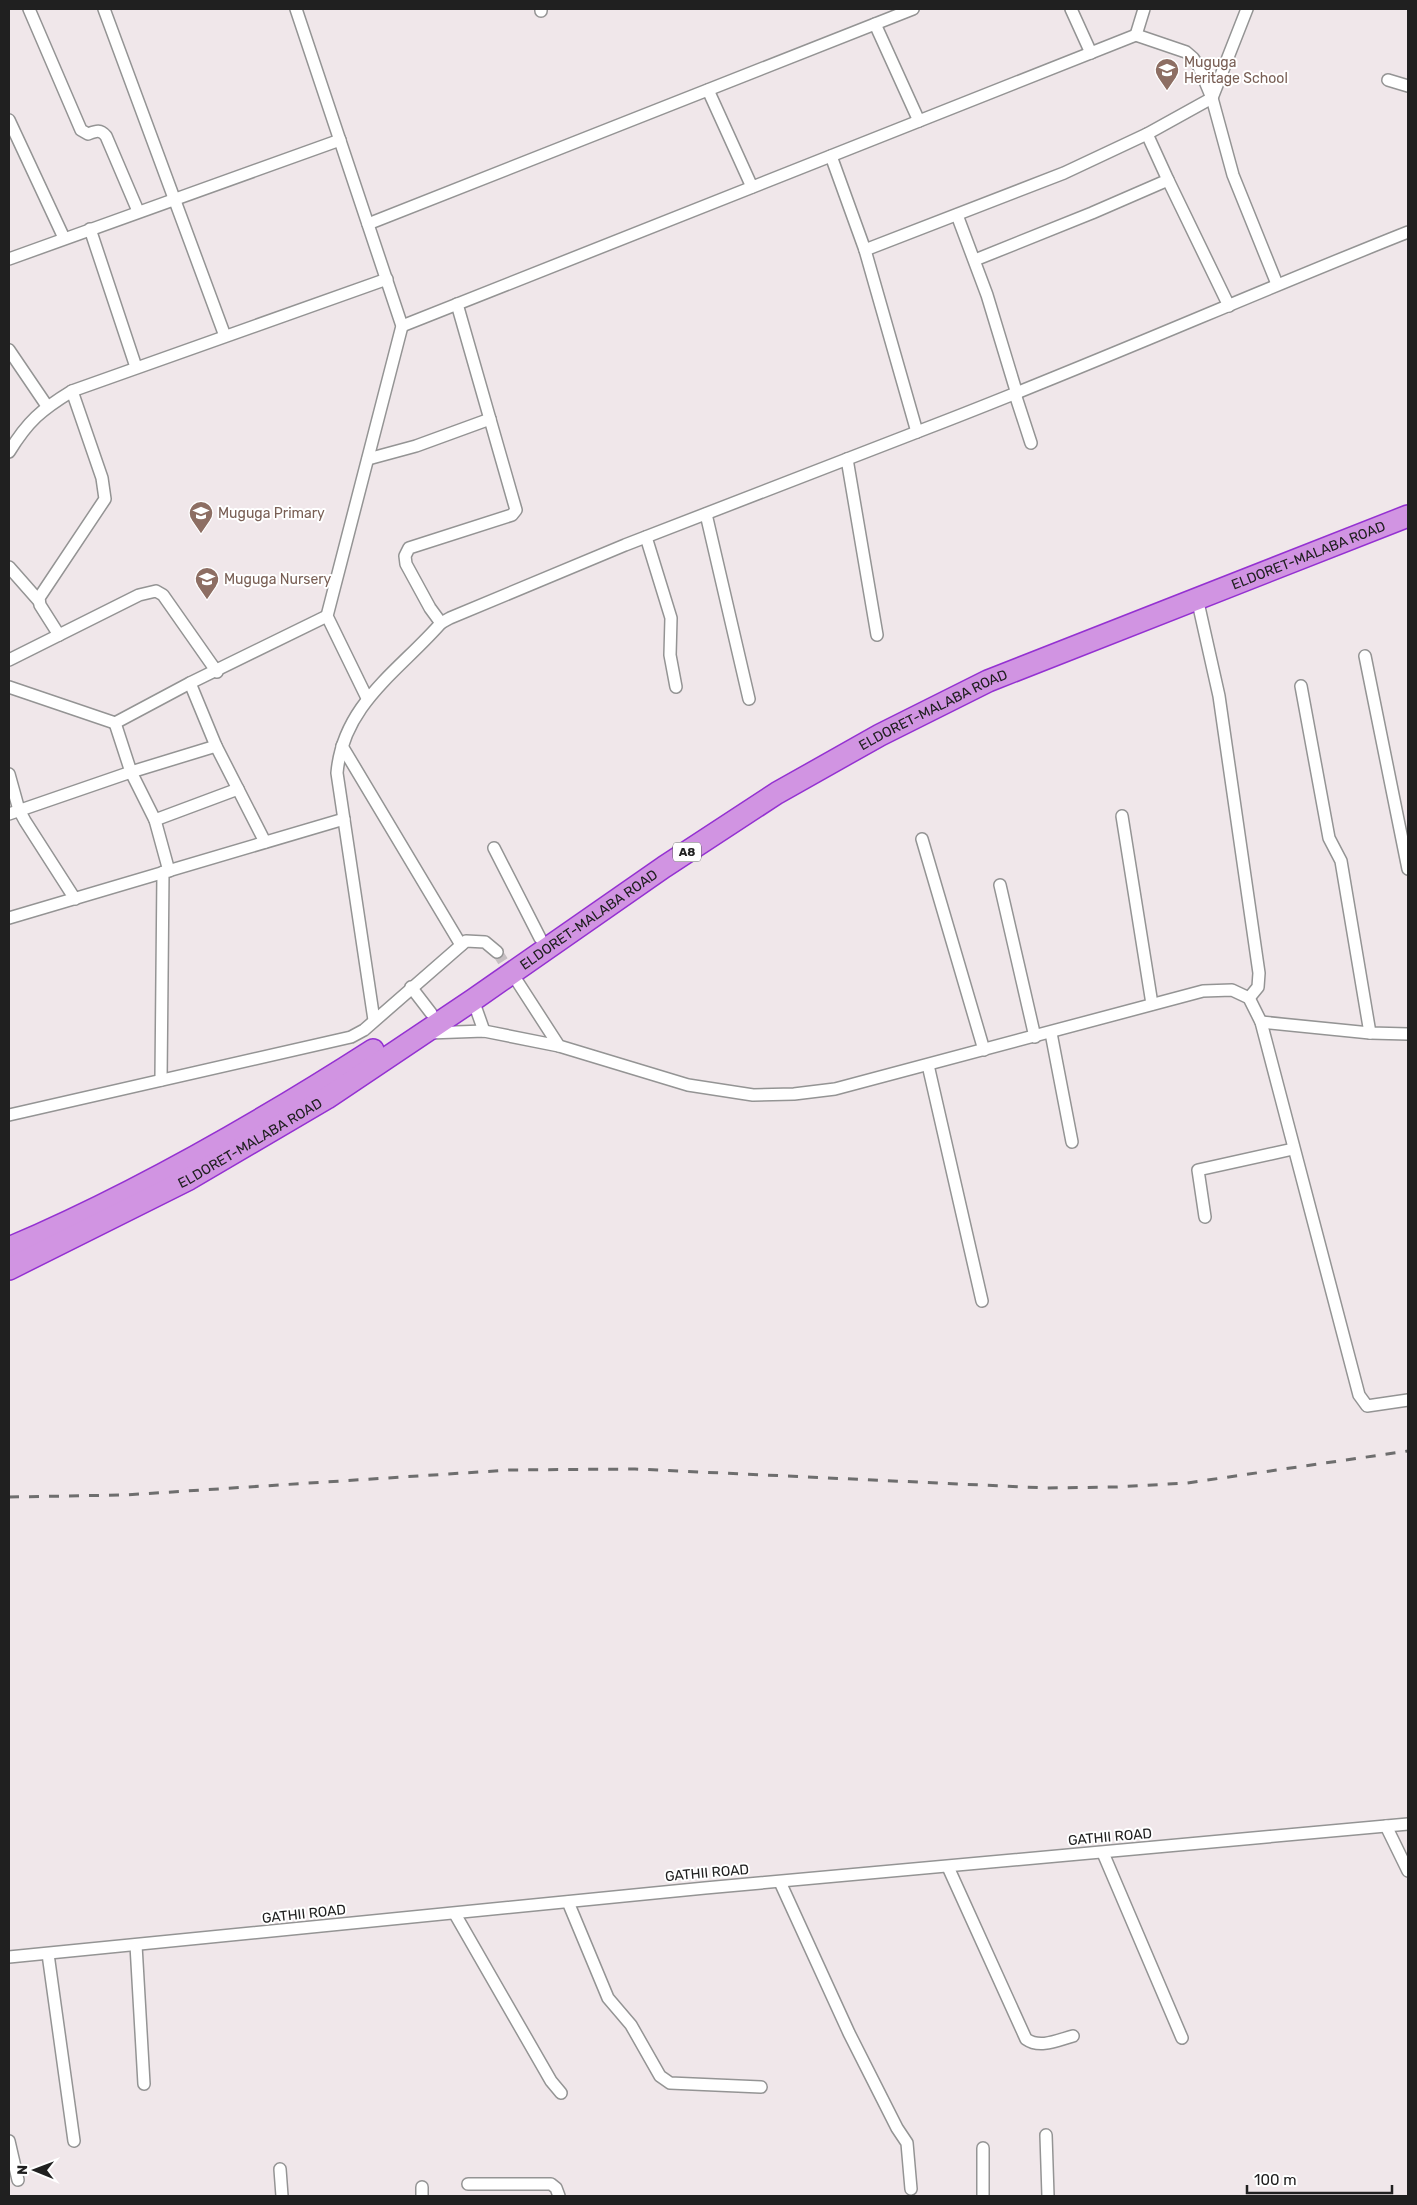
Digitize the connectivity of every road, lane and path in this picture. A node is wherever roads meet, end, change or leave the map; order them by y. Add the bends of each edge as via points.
1 (29, 9) edge
2 (104, 9) edge
3 (296, 9) edge
4 (913, 9) edge
5 (1071, 9) edge
6 (1144, 9) edge
7 (1247, 9) edge
8 (875, 24) junction
9 (1136, 35) junction
10 (1091, 53) junction
11 (1388, 80) dead end
12 (1408, 86) edge
13 (708, 90) junction
14 (1212, 98) junction
15 (9, 120) edge
16 (919, 121) junction
17 (1147, 134) junction
18 (340, 140) junction
19 (831, 156) junction
20 (1168, 180) junction
21 (752, 187) junction
22 (174, 198) junction
23 (138, 211) junction
24 (957, 215) junction
25 (368, 224) junction
26 (90, 229) junction
27 (1408, 232) edge
28 (64, 238) junction
29 (865, 250) junction
30 (9, 259) edge
31 (975, 260) junction
32 (387, 280) junction
33 (1277, 284) junction
34 (457, 304) junction
35 (1229, 306) junction
36 (402, 326) junction
37 (225, 336) junction
38 (9, 350) edge
39 (136, 368) junction
40 (72, 391) junction
41 (1016, 394) junction
42 (47, 406) junction
43 (490, 419) junction
44 (917, 432) junction
45 (1031, 444) dead end
46 (9, 452) edge
47 (368, 459) junction
48 (847, 459) junction
49 (1408, 503) edge
50 (706, 514) junction
51 (1408, 516) edge
52 (646, 537) junction
53 (9, 567) edge
54 (1198, 598) junction
55 (39, 601) junction
56 (327, 616) junction
57 (441, 624) junction
58 (59, 635) junction
59 (877, 635) dead end
60 (1365, 656) dead end
61 (9, 660) edge
62 (217, 672) junction
63 (190, 683) junction
64 (1301, 686) dead end
65 (9, 687) edge
66 (676, 687) dead end
67 (367, 698) junction
68 (748, 699) dead end
69 (115, 723) junction
70 (216, 746) junction
71 (342, 746) junction
72 (132, 772) junction
73 (9, 774) edge
74 (238, 789) junction
75 (14, 812) edge
76 (1122, 816) dead end
77 (344, 819) junction
78 (155, 820) junction
79 (922, 839) dead end
80 (265, 842) junction
81 (494, 848) dead end
82 (1408, 869) edge
83 (166, 871) junction
84 (1000, 885) dead end
85 (75, 898) junction
86 (9, 918) edge
87 (540, 938) junction
88 (461, 945) junction
89 (496, 952) tunnel mouth
90 (517, 981) tunnel mouth
91 (411, 987) junction
92 (1249, 998) junction
93 (473, 1000) junction
94 (1152, 1004) junction
95 (431, 1013) junction
96 (374, 1020) junction
97 (1261, 1022) junction
98 (484, 1031) junction
99 (1051, 1033) junction
100 (1370, 1033) junction
101 (422, 1034) junction
102 (1408, 1034) edge
103 (1035, 1036) junction
104 (559, 1046) junction
105 (984, 1050) junction
106 (928, 1065) junction
107 (161, 1080) junction
108 (9, 1115) edge
109 (1072, 1142) dead end
110 (1293, 1149) junction
111 (1205, 1217) dead end
112 (9, 1248) edge
113 (9, 1269) edge
114 (982, 1301) dead end
115 (1408, 1400) edge
116 (1408, 1824) edge
117 (1386, 1826) junction
118 (1103, 1853) junction
119 (948, 1867) junction
120 (1408, 1871) edge
121 (780, 1882) junction
122 (568, 1902) junction
123 (455, 1914) junction
124 (136, 1945) junction
125 (48, 1954) junction
126 (9, 1958) edge
127 (1073, 2036) dead end
128 (1182, 2038) dead end
129 (144, 2084) dead end
130 (761, 2087) dead end
131 (561, 2093) dead end
132 (1046, 2135) dead end
133 (9, 2141) edge
134 (74, 2141) dead end
135 (983, 2148) dead end
136 (280, 2169) dead end
137 (18, 2180) dead end
138 (468, 2184) dead end
139 (911, 2189) dead end
140 (282, 2196) edge
141 (560, 2196) edge
142 (984, 2196) edge
143 (1048, 2196) edge

1 - 23 street via 81,130 88,134 102,132 106,136
2 - 22 street
3 - 18 street
4 - 8 street
5 - 10 street
6 - 9 street
7 - 14 street
8 - 13 street
8 - 16 street
9 - 10 street
9 - 14 street via 1186,52 1193,58
10 - 16 street
11 - 12 street
13 - 21 street
13 - 25 street
14 - 17 street
14 - 33 street via 1233,175
15 - 28 street
16 - 19 street
17 - 20 street
17 - 24 street via 1064,173
18 - 22 street
18 - 25 street
19 - 21 street
19 - 29 street
20 - 31 street
20 - 35 street
21 - 34 street
22 - 23 street
22 - 37 street
23 - 26 street
24 - 29 street
24 - 31 street
25 - 32 street
26 - 28 street
26 - 39 street
27 - 33 street
28 - 30 street
29 - 44 street
31 - 41 street
32 - 36 street
32 - 37 street
33 - 35 street
34 - 36 street
34 - 43 street
35 - 41 street
36 - 47 street
37 - 39 street
38 - 42 street
39 - 40 street
40 - 42 street
40 - 55 street via 102,478 105,498
41 - 44 street
41 - 45 street
42 - 46 street via 23,428
43 - 47 street via 416,446
43 - 57 street via 515,513 419,543 409,548 404,556
44 - 48 street
47 - 56 street
48 - 50 street
48 - 59 street
49 - 87 highway, ELDORET-MALABA ROAD / A8 via 1022,655 955,683 862,729 759,789
50 - 52 street
50 - 68 street
51 - 54 highway, ELDORET-MALABA ROAD / A8
52 - 57 street
52 - 66 street via 672,618 670,655
53 - 55 street
54 - 92 street via 1219,696 1258,964 1258,988
54 - 93 highway, ELDORET-MALABA ROAD / A8 via 988,681 880,735 777,793
55 - 58 street
56 - 62 street
56 - 67 street
57 - 67 street
58 - 61 street
58 - 62 street via 139,595 156,591 163,595
60 - 82 street
62 - 63 street
63 - 69 street
63 - 70 street
64 - 100 street via 1329,838 1341,861
65 - 69 street
67 - 71 street
69 - 72 street
70 - 72 street
70 - 74 street
71 - 77 street via 337,773
71 - 88 street
72 - 75 street
72 - 78 street
73 - 75 street
74 - 78 street
74 - 80 street
75 - 85 street
76 - 94 street
77 - 80 street
77 - 96 street
78 - 83 street
79 - 105 street
80 - 83 street
81 - 87 street
83 - 85 street
83 - 107 street
84 - 103 street
85 - 86 street
87 - 95 highway, ELDORET-MALABA ROAD / A8
88 - 89 street via 466,941 480,941
88 - 91 street
90 - 104 street
91 - 95 street
91 - 96 street
92 - 94 street via 1232,990 1219,989
92 - 97 street
93 - 98 street
93 - 101 highway, ELDORET-MALABA ROAD / A8
94 - 99 street
95 - 112 highway, ELDORET-MALABA ROAD / A8 via 229,1138 58,1227
96 - 107 street via 351,1037
97 - 100 street
97 - 110 street
98 - 101 street
98 - 104 street
99 - 103 street
99 - 109 street
100 - 102 street
101 - 113 highway, ELDORET-MALABA ROAD / A8 via 327,1098 189,1179
103 - 105 street
104 - 106 street via 688,1085 753,1095 835,1090
105 - 106 street
106 - 114 street
107 - 108 street
110 - 111 street via 1198,1170
110 - 115 street via 1360,1395 1367,1406
116 - 117 street, GATHII ROAD
117 - 118 street, GATHII ROAD
117 - 120 street
118 - 119 street, GATHII ROAD
118 - 128 street
119 - 121 street, GATHII ROAD
119 - 127 street via 1026,2039 1039,2044
121 - 122 street, GATHII ROAD
121 - 139 street via 849,2033 907,2143
122 - 123 street, GATHII ROAD
122 - 130 street via 608,1998 631,2025 665,2081
123 - 124 street, GATHII ROAD
123 - 131 street
124 - 125 street, GATHII ROAD
124 - 129 street
125 - 126 street, GATHII ROAD
125 - 134 street
132 - 143 street
133 - 137 street
135 - 142 street
136 - 140 street
138 - 141 street via 551,2184

